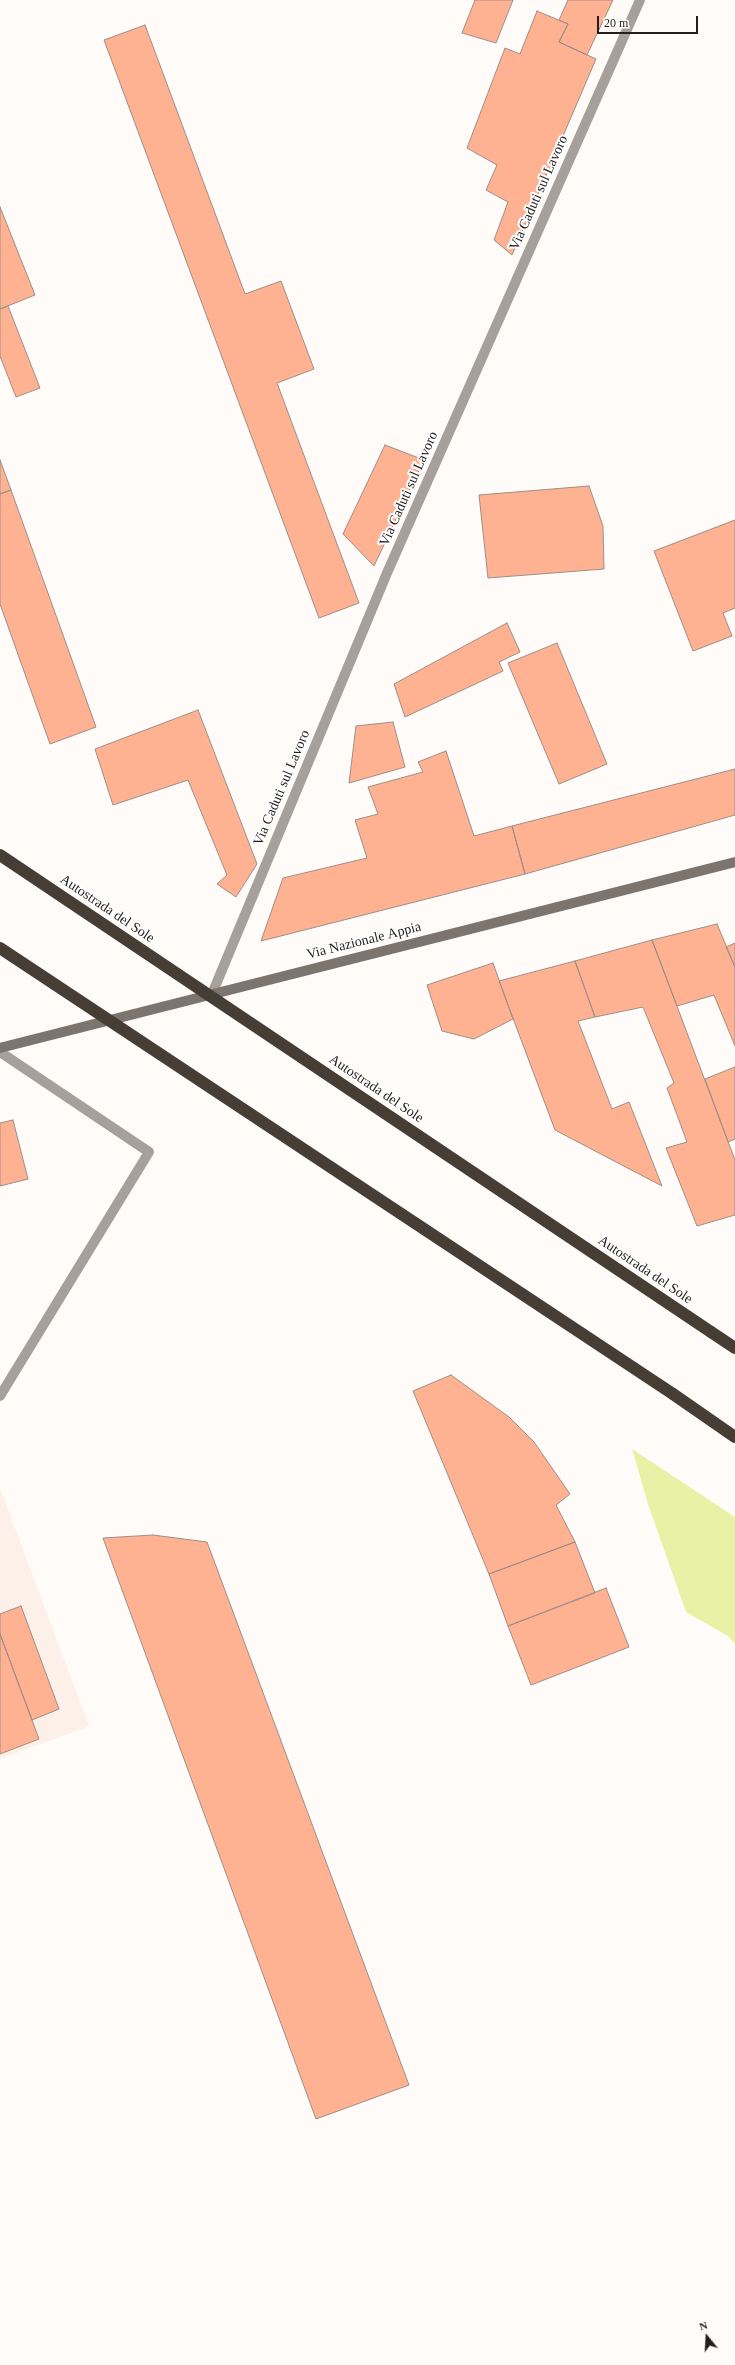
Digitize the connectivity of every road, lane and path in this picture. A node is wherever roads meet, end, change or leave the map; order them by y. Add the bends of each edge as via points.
1 (640, 0) edge
2 (0, 856) edge
3 (735, 862) edge
4 (0, 948) edge
5 (212, 994) junction
6 (0, 1048) edge
7 (0, 1052) edge
8 (735, 1348) edge
9 (0, 1396) edge
10 (735, 1438) edge

1 - 5 street, Via Caduti sul Lavoro via 387,574
2 - 8 highway, Autostrada del Sole, bridge
3 - 5 main road, Via Nazionale Appia
4 - 10 highway, bridge via 673,1394
5 - 6 main road, Via Nazionale Appia
7 - 9 street via 149,1152

